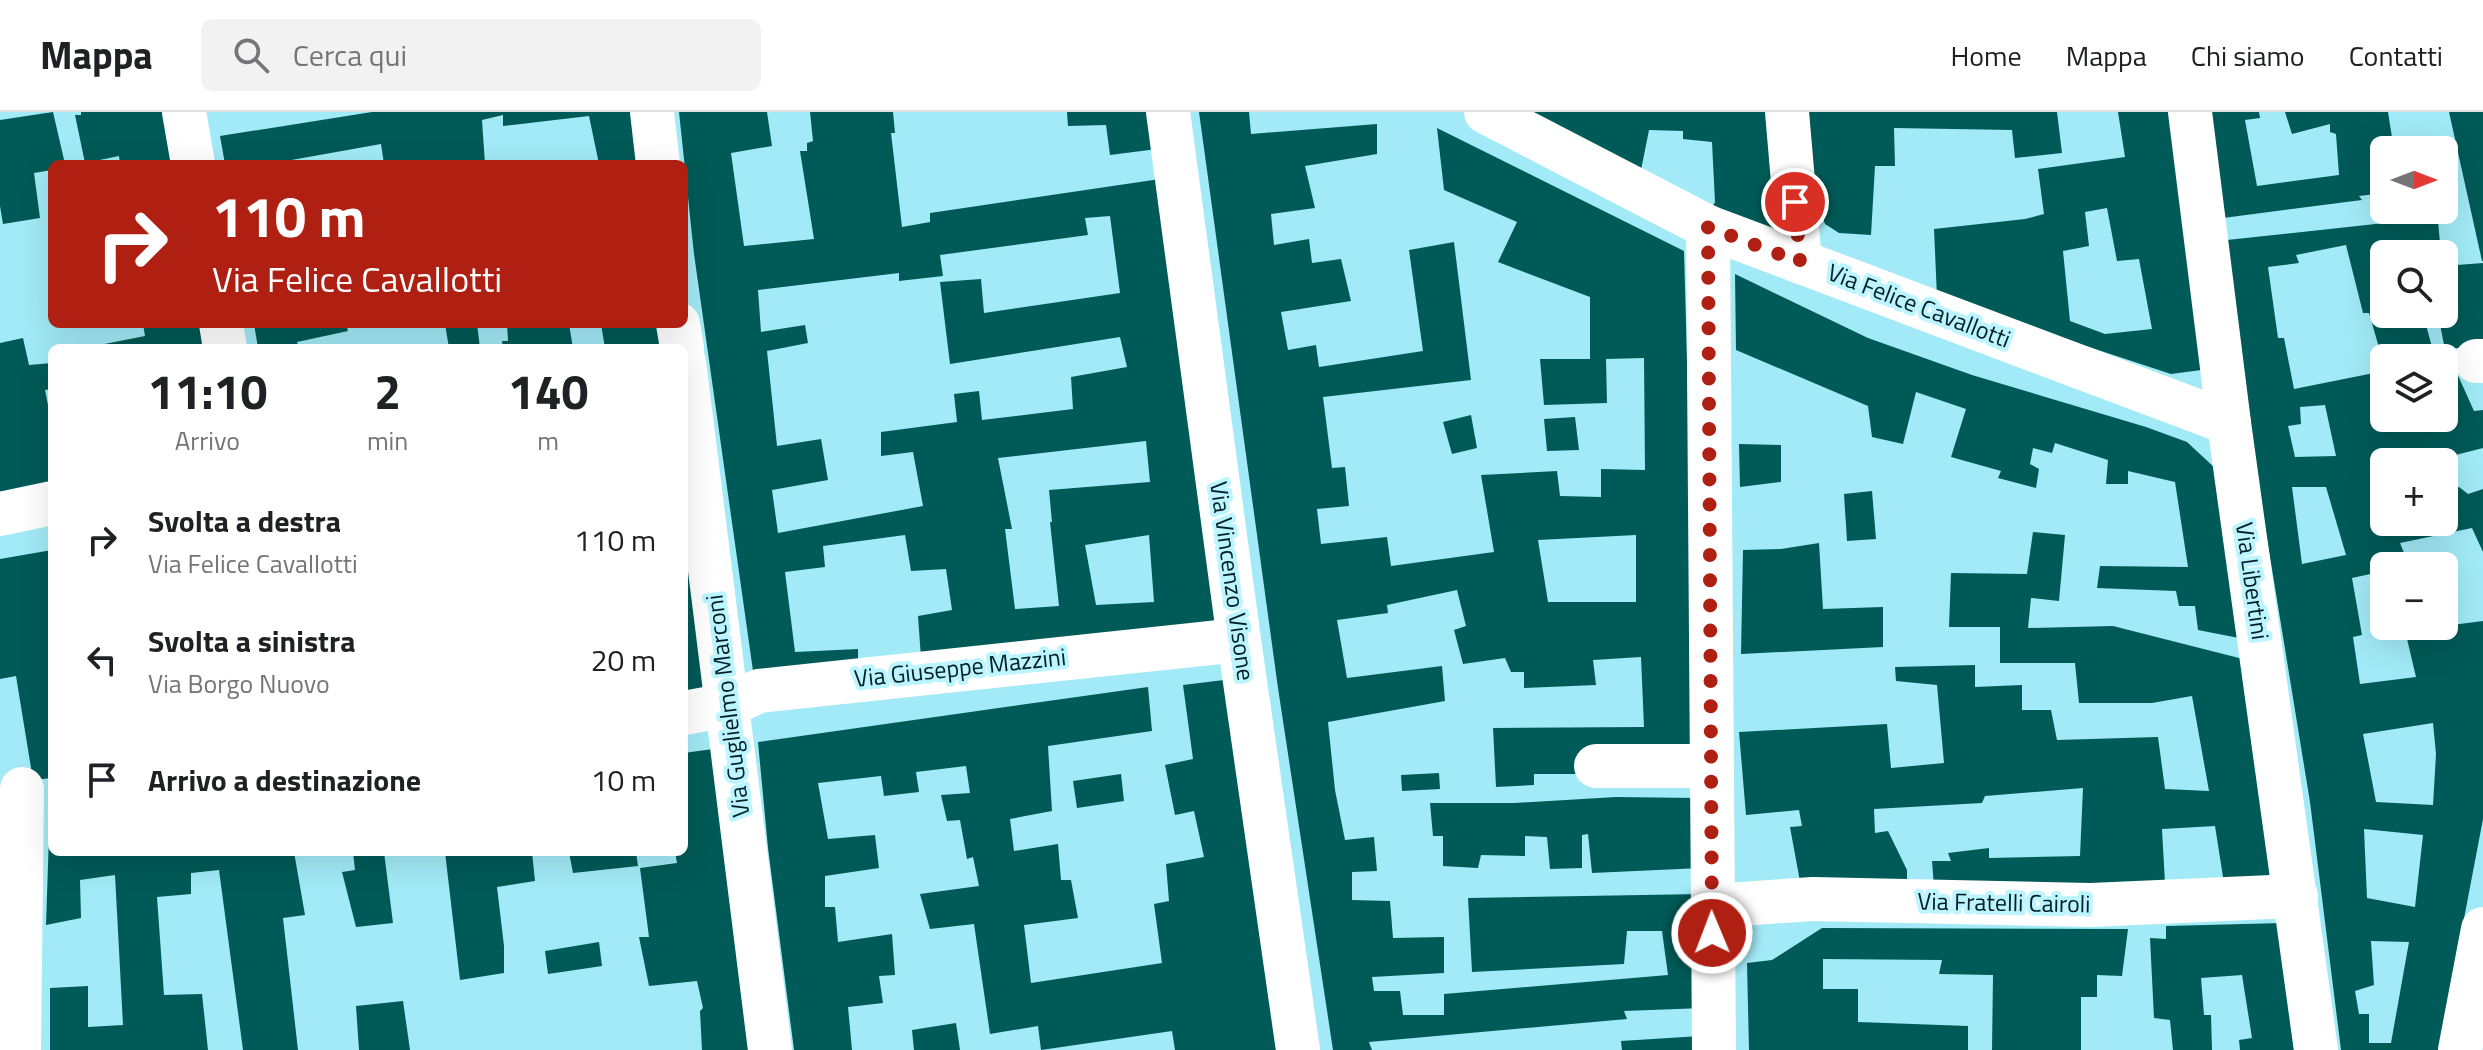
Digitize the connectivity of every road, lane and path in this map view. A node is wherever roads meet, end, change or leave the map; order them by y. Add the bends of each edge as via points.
1 (184, 112) edge
2 (652, 112) edge
3 (1168, 112) edge
4 (1486, 112) edge
5 (1787, 112) edge
6 (2190, 112) edge
7 (192, 160) edge
8 (658, 160) edge
9 (1708, 227) junction
10 (1800, 262) junction
11 (688, 400) edge
12 (2229, 423) junction
13 (48, 504) edge
14 (0, 514) edge
15 (1239, 640) junction
16 (728, 705) junction
17 (688, 712) edge
18 (1596, 766) dead end
19 (1711, 766) junction
20 (25, 789) edge
21 (2296, 896) junction
22 (1712, 906) junction
23 (2483, 929) edge
24 (19, 1050) edge
25 (770, 1050) edge
26 (1298, 1050) edge
27 (1714, 1050) edge
28 (2316, 1050) edge
29 (2460, 1050) edge

1 - 7 street
2 - 8 street
3 - 15 street, Via Vincenzo Visone
4 - 9 street, Via Felice Cavallotti
5 - 10 street
6 - 12 street, Via Libertini
9 - 10 street, Via Felice Cavallotti
9 - 19 street
10 - 12 street, Via Felice Cavallotti
11 - 16 street, Via Guglielmo Marconi
12 - 21 street, Via Libertini
13 - 14 street
15 - 16 street, Via Giuseppe Mazzini via 816,683 759,691
15 - 26 street, Via Vincenzo Visone
16 - 17 street, Via Giuseppe Mazzini
16 - 25 street, Via Guglielmo Marconi
18 - 19 street
19 - 22 street
20 - 24 street
21 - 22 street, Via Fratelli Cairoli via 2091,905 1813,899
21 - 28 street, Via Libertini
22 - 27 street
23 - 29 street

